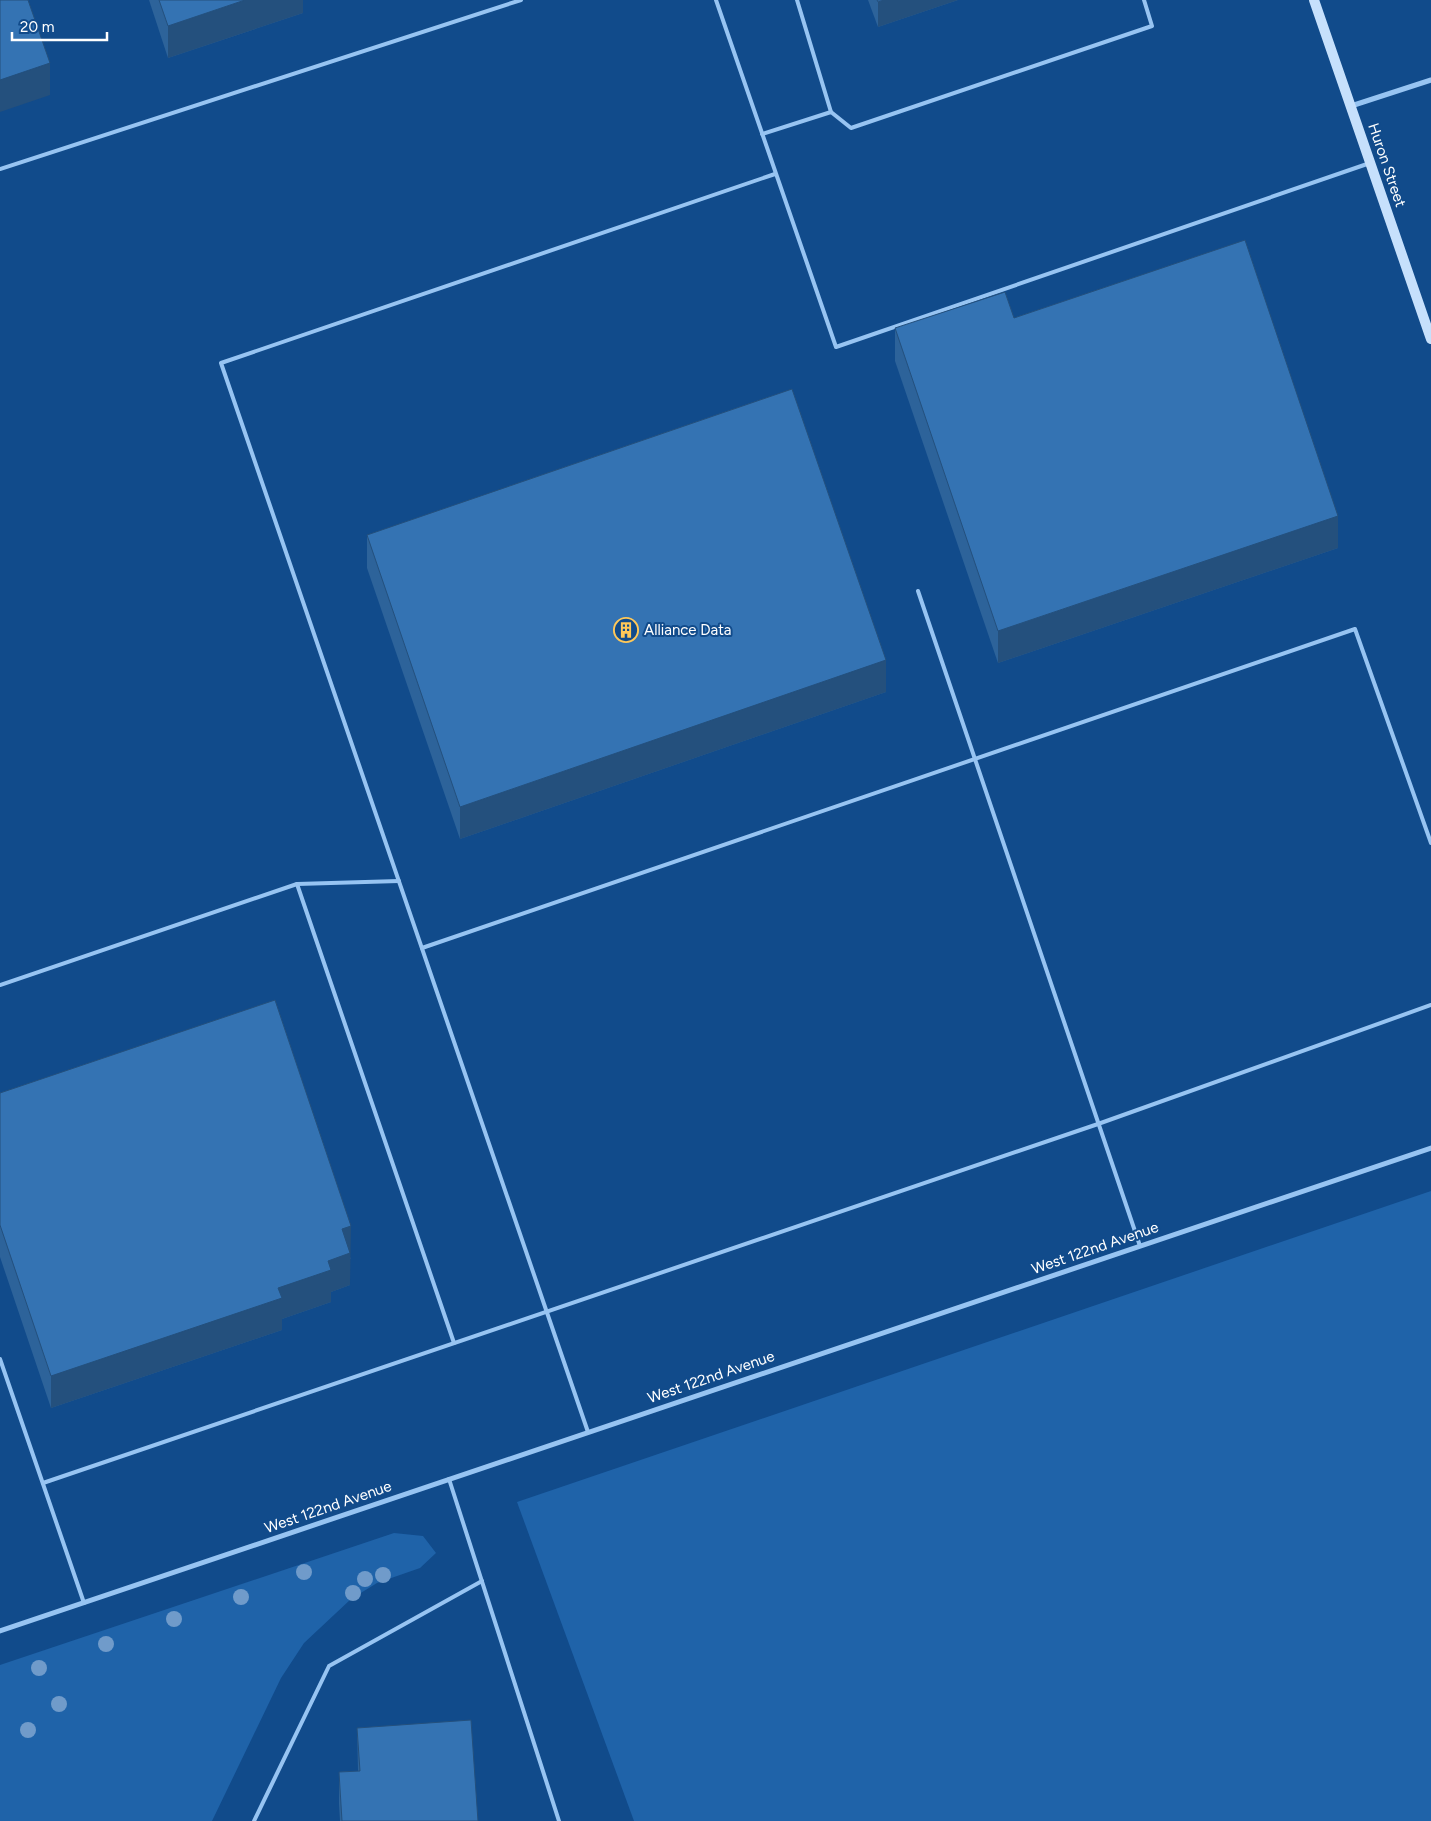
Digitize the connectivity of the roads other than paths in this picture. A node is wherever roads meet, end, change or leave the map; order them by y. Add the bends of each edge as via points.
1 (521, 0) edge
2 (716, 0) edge
3 (796, 0) edge
4 (1144, 0) edge
5 (1314, 0) edge
6 (1431, 80) edge
7 (1350, 106) junction
8 (831, 112) junction
9 (762, 134) junction
10 (1370, 163) junction
11 (0, 169) edge
12 (776, 174) junction
13 (1431, 340) edge
14 (918, 591) dead end
15 (974, 760) junction
16 (1431, 843) edge
17 (399, 881) junction
18 (297, 884) junction
19 (422, 948) junction
20 (0, 985) edge
21 (1431, 1005) edge
22 (1098, 1124) junction
23 (1431, 1148) edge
24 (1140, 1246) junction
25 (547, 1312) junction
26 (454, 1343) junction
27 (0, 1359) edge
28 (588, 1432) junction
29 (449, 1479) junction
30 (43, 1484) junction
31 (482, 1581) junction
32 (84, 1602) junction
33 (0, 1631) edge
34 (254, 1821) edge
35 (559, 1821) edge

1 - 11 lane
2 - 9 lane
3 - 8 lane
4 - 8 lane via 1152,26 851,128
5 - 7 main road, Huron Street
6 - 7 street
7 - 10 main road, Huron Street
8 - 9 lane
9 - 12 lane
10 - 12 lane via 836,346
10 - 13 main road, Huron Street
12 - 17 lane via 221,363
14 - 15 lane
15 - 16 lane via 1355,629
15 - 19 lane
15 - 22 lane
17 - 18 lane
17 - 19 lane
18 - 20 lane
18 - 26 lane
19 - 25 lane
21 - 22 lane
22 - 24 lane
22 - 25 lane
23 - 24 street, West 122nd Avenue
24 - 28 street, West 122nd Avenue
25 - 26 lane
25 - 28 lane
26 - 30 lane
27 - 30 lane
28 - 29 street, West 122nd Avenue
29 - 31 lane
29 - 32 street, West 122nd Avenue
30 - 32 lane
31 - 34 lane via 329,1666
31 - 35 lane
32 - 33 street, West 122nd Avenue

